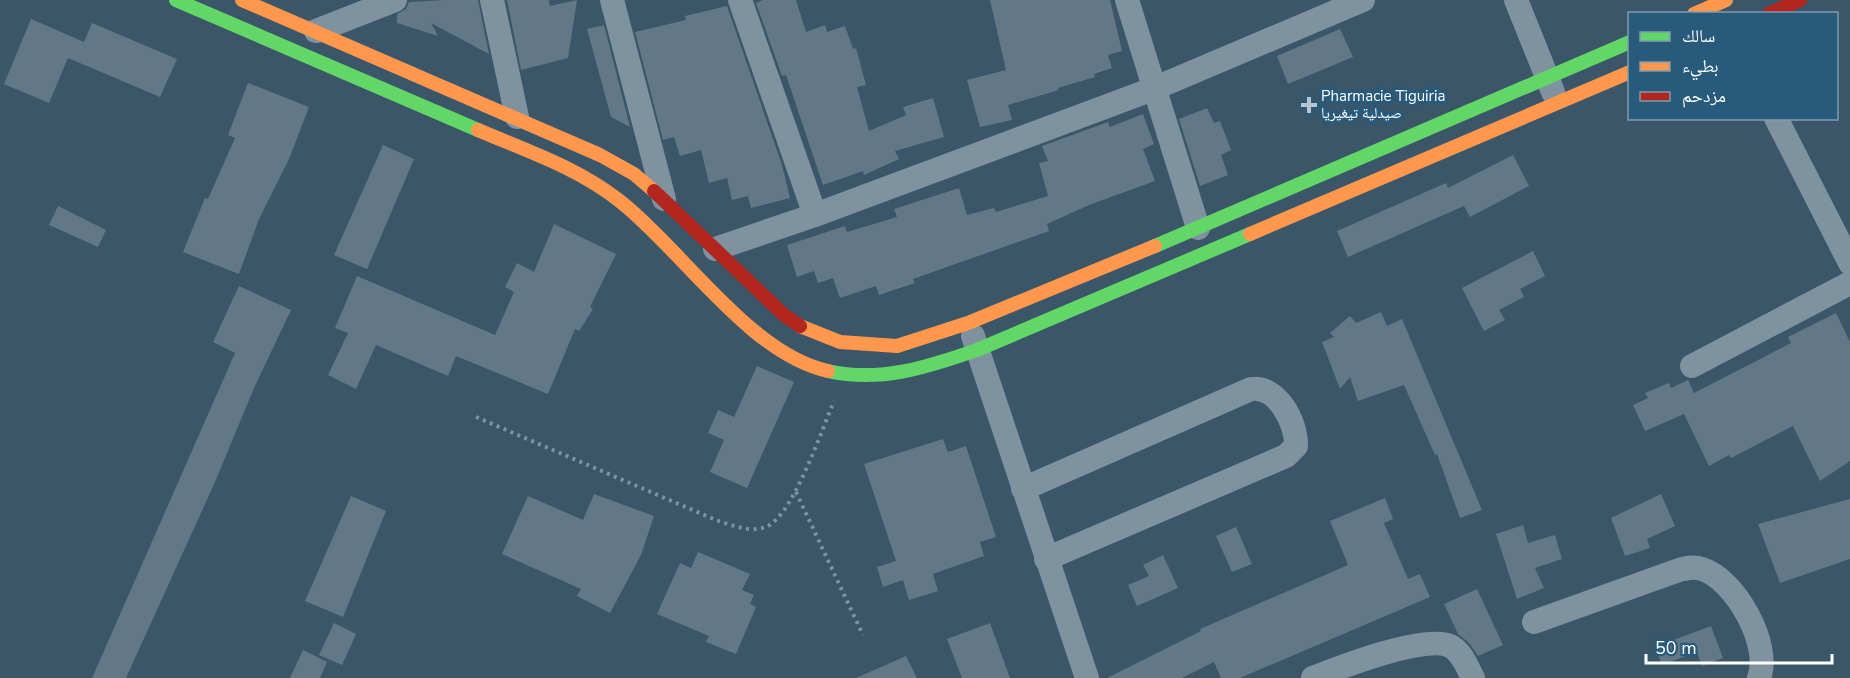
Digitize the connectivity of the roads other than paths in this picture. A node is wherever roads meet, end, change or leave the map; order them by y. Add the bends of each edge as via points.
1 (176, 0) edge
2 (242, 0) edge
3 (395, 0) edge
4 (492, 0) edge
5 (612, 0) edge
6 (740, 0) edge
7 (1127, 0) edge
8 (1363, 0) edge
9 (1516, 0) edge
10 (1800, 0) edge
11 (1723, 5) edge
12 (257, 6) junction
13 (1700, 12) edge
14 (1773, 12) edge
15 (315, 31) junction
16 (248, 32) junction
17 (1628, 42) edge
18 (1628, 72) edge
19 (1547, 77) junction
20 (1153, 89) junction
21 (1558, 103) junction
22 (517, 117) junction
23 (1777, 120) edge
24 (664, 199) junction
25 (815, 215) junction
26 (1198, 228) junction
27 (715, 249) junction
28 (1850, 263) edge
29 (1850, 283) edge
30 (968, 323) junction
31 (977, 350) junction
32 (1692, 366) dead end
33 (1023, 489) junction
34 (1046, 559) junction
35 (1534, 622) dead end
36 (1087, 678) edge
37 (1313, 678) edge
38 (1473, 678) edge
39 (1759, 678) edge

1 - 16 main road
2 - 12 main road
3 - 15 street
4 - 22 street
5 - 24 street
6 - 25 street
7 - 20 street
8 - 20 street
9 - 19 street
10 - 14 main road
11 - 13 main road
12 - 15 main road
12 - 16 main road
15 - 22 main road
16 - 31 main road via 588,177 668,243 738,315 798,361 844,375 884,375 928,368
17 - 19 main road
18 - 21 main road
19 - 21 street
19 - 26 main road
20 - 25 street
20 - 26 street
21 - 31 main road
22 - 24 main road via 625,169
23 - 28 street
24 - 27 main road
25 - 27 street
26 - 30 main road
27 - 30 main road via 784,315 808,331 840,342 897,346
29 - 32 street
30 - 31 street
31 - 33 street
33 - 34 street
33 - 34 street via 1251,389 1272,394 1294,432 1296,446 1286,456
34 - 36 street
35 - 39 street via 1679,570 1702,568 1728,588 1756,631 1762,650
37 - 38 street via 1383,654 1431,644 1451,646 1462,656

